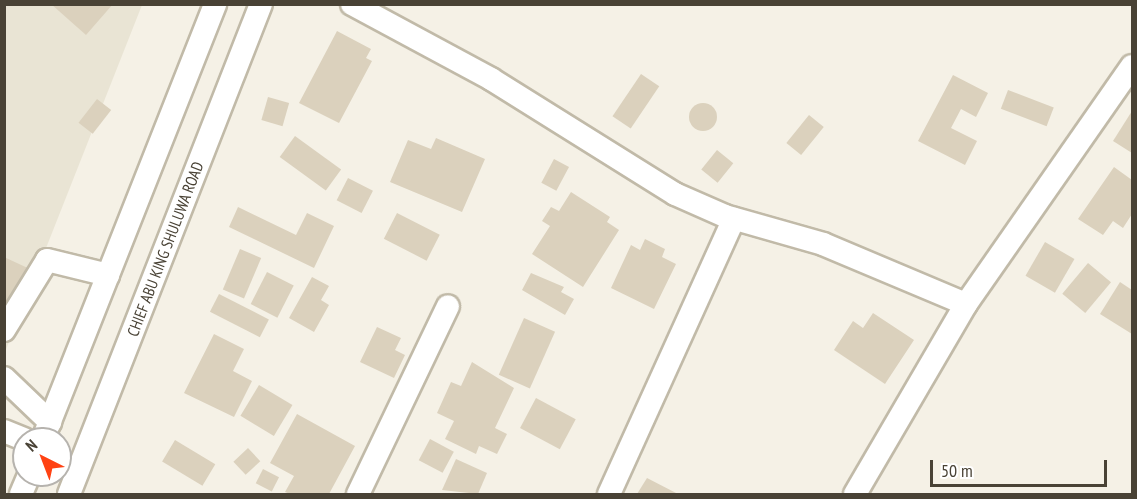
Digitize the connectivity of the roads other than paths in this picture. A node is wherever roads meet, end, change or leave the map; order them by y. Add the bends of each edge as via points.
1 (215, 4) edge
2 (261, 4) edge
3 (352, 4) edge
4 (1132, 66) edge
5 (734, 219) junction
6 (108, 275) junction
7 (966, 304) junction
8 (448, 306) dead end
9 (4, 330) edge
10 (4, 378) edge
11 (44, 427) edge
12 (49, 427) edge
13 (69, 495) edge
14 (358, 495) edge
15 (609, 495) edge
16 (855, 495) edge

1 - 6 street
2 - 13 street, CHIEF ABU KING SHULUWA ROAD
3 - 5 street via 491,79 675,194
4 - 7 street
5 - 7 street via 823,244
5 - 15 street
6 - 9 street via 47,260
6 - 12 street
7 - 16 street
8 - 14 street
10 - 11 street

